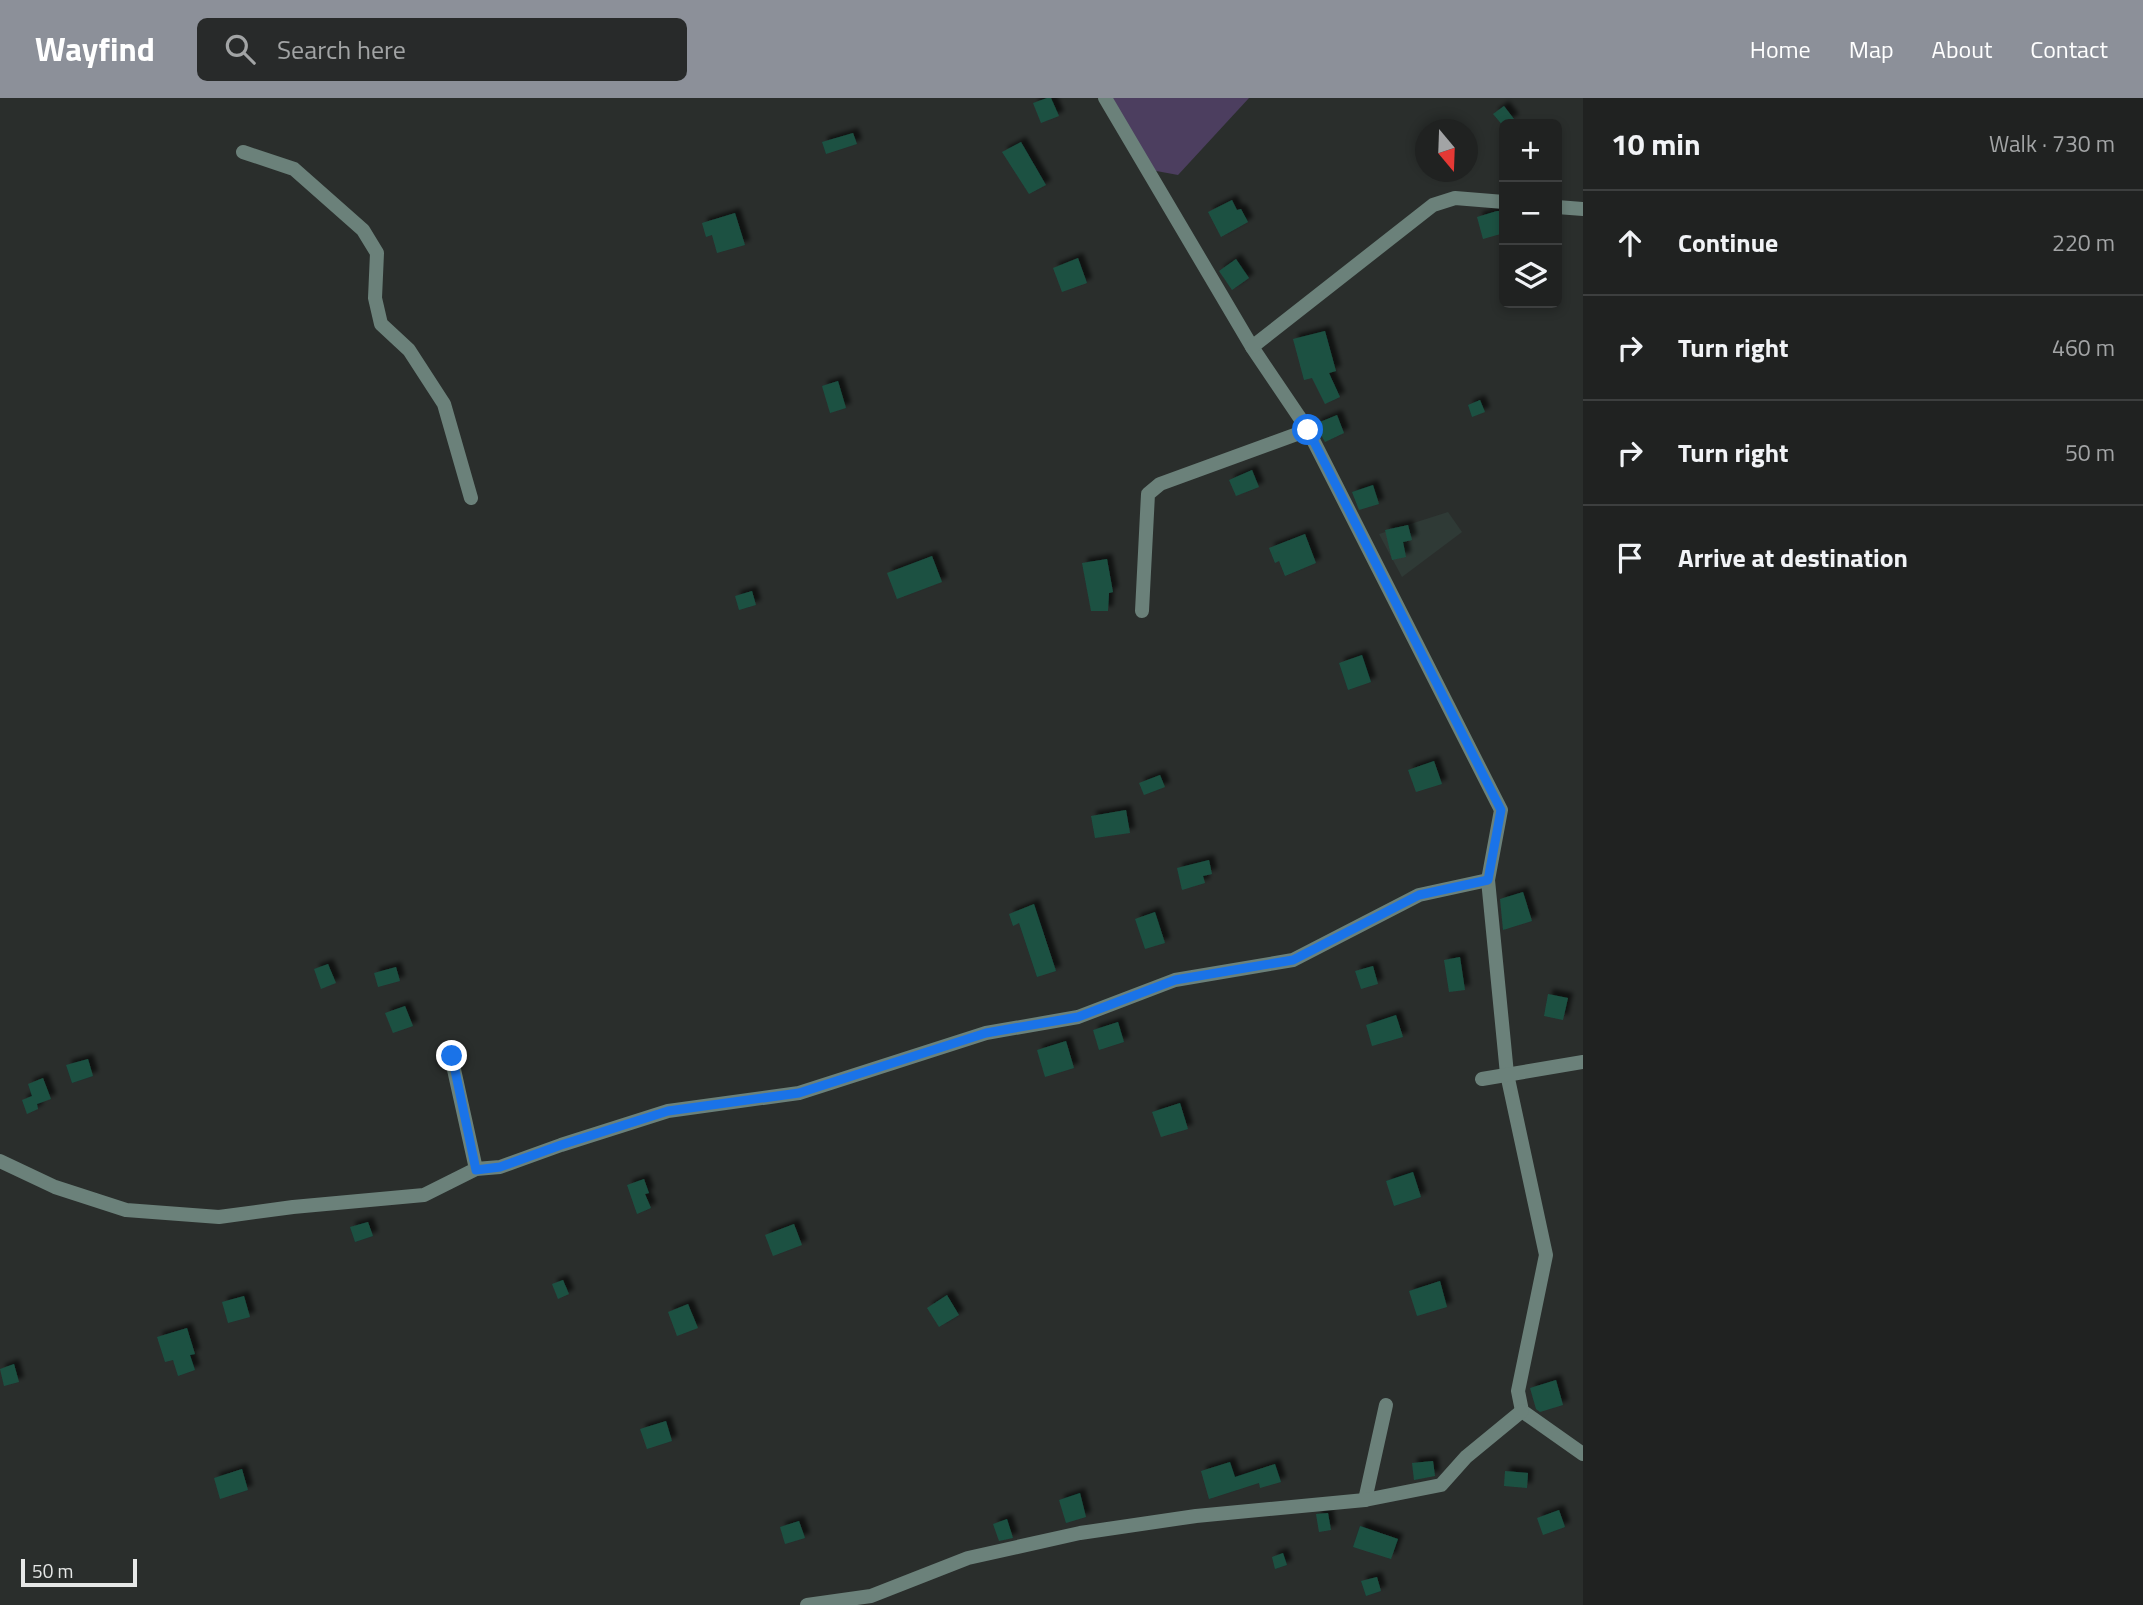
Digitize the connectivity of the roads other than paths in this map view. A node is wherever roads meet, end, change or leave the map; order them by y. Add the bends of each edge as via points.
1 (1105, 98) edge
2 (243, 152) dead end
3 (1499, 202) edge
4 (1562, 207) edge
5 (1583, 209) edge
6 (1252, 347) junction
7 (1308, 430) junction
8 (471, 498) dead end
9 (1142, 611) dead end
10 (1488, 880) junction
11 (452, 1056) dead end
12 (1583, 1062) edge
13 (1507, 1074) junction
14 (1482, 1079) dead end
15 (0, 1161) edge
16 (476, 1170) junction
17 (1386, 1405) dead end
18 (1522, 1411) junction
19 (1583, 1454) edge
20 (1365, 1500) junction
21 (807, 1605) edge

1 - 6 street
2 - 8 street via 294,169 363,230 377,253 375,298 381,324 409,350 444,404
3 - 6 street via 1455,198 1433,205
4 - 5 street
6 - 7 street
7 - 9 street via 1160,484 1148,494
7 - 10 street via 1501,810
10 - 13 street
10 - 16 street via 1419,895 1293,960 1175,980 1078,1017 986,1033 799,1093 668,1111 500,1167
11 - 16 street
12 - 13 street
13 - 14 street
13 - 18 street via 1546,1255 1518,1391
15 - 16 street via 55,1187 126,1210 219,1217 424,1195
17 - 20 street
18 - 19 street
18 - 20 street via 1466,1457 1441,1485
20 - 21 street via 1196,1516 1080,1533 968,1558 871,1597

